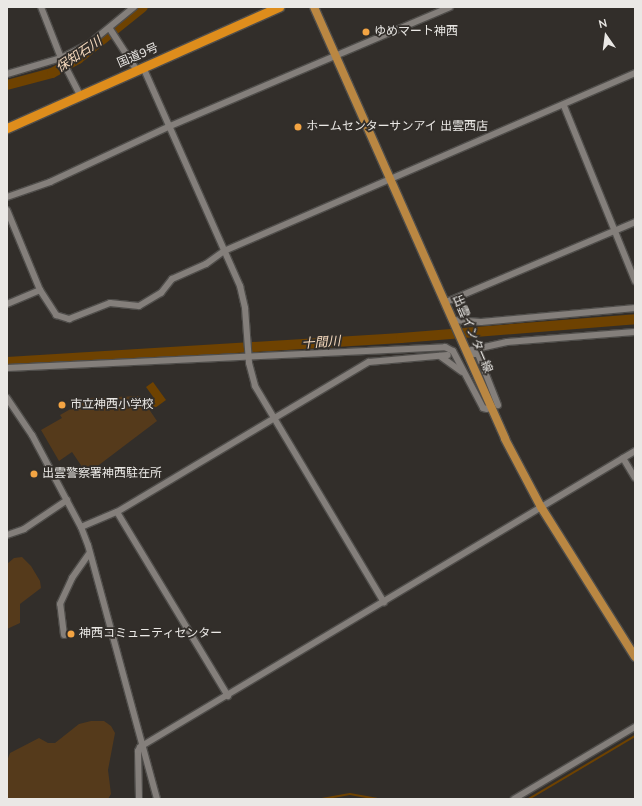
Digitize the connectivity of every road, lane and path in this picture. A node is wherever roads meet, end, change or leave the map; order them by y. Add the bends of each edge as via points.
1 (41, 7) edge
2 (134, 7) edge
3 (279, 7) edge
4 (314, 7) edge
5 (450, 7) edge
6 (110, 29) junction
7 (335, 55) junction
8 (61, 58) junction
9 (140, 68) junction
10 (7, 74) edge
11 (635, 74) edge
12 (80, 95) junction
13 (564, 106) junction
14 (170, 126) junction
15 (7, 128) edge
16 (391, 180) junction
17 (7, 197) edge
18 (7, 210) edge
19 (635, 222) edge
20 (613, 231) junction
21 (224, 251) junction
22 (635, 281) edge
23 (40, 290) junction
24 (446, 302) junction
25 (7, 304) edge
26 (635, 308) edge
27 (454, 322) junction
28 (635, 332) edge
29 (468, 350) junction
30 (448, 355) dead end
31 (437, 356) junction
32 (248, 357) junction
33 (7, 368) edge
34 (466, 377) junction
35 (7, 398) edge
36 (498, 405) dead end
37 (487, 409) dead end
38 (274, 419) junction
39 (635, 451) edge
40 (623, 458) junction
41 (635, 478) edge
42 (66, 500) junction
43 (541, 506) junction
44 (117, 512) junction
45 (81, 527) junction
46 (7, 535) edge
47 (89, 554) junction
48 (384, 602) junction
49 (64, 635) dead end
50 (635, 657) edge
51 (228, 696) junction
52 (635, 727) edge
53 (142, 746) junction
54 (139, 799) edge
55 (158, 799) edge
56 (514, 799) edge

1 - 8 street
2 - 6 street
3 - 9 highway, 国道9号
4 - 7 main road, 出雲インター線
5 - 7 street
6 - 8 street
6 - 9 street
7 - 14 street
7 - 16 main road, 出雲インター線
8 - 10 street
8 - 12 street
9 - 12 highway, 国道9号
9 - 14 street
11 - 13 street
12 - 15 highway, 国道9号
13 - 16 street
13 - 20 street
14 - 17 street via 50,182
14 - 21 street
16 - 21 street
16 - 24 main road, 出雲インター線
18 - 23 street
19 - 20 street
20 - 22 street
20 - 24 street
21 - 23 street via 206,264 172,279 161,293 139,306 110,303 69,319 56,315
21 - 32 street via 240,286 245,308
23 - 25 street
24 - 27 main road, 出雲インター線
26 - 27 street via 481,322
27 - 29 main road, 出雲インター線
28 - 29 street via 507,342
29 - 36 street via 478,354
29 - 43 main road, 出雲インター線 via 505,439
30 - 31 street
31 - 34 street via 448,360
31 - 38 street via 369,362
32 - 33 street
32 - 34 street via 445,348 453,352
32 - 38 street via 255,386
34 - 37 street via 483,408
35 - 42 street via 32,434
38 - 44 street
38 - 48 street
39 - 40 street
40 - 41 street
40 - 43 street
42 - 45 street
42 - 46 street via 24,529
43 - 48 street
43 - 50 main road, 出雲インター線
44 - 45 street
44 - 51 street
45 - 47 street
47 - 49 street via 72,578 60,604
47 - 53 street
48 - 51 street
51 - 53 street
52 - 56 street
53 - 54 street via 138,751
53 - 55 street

